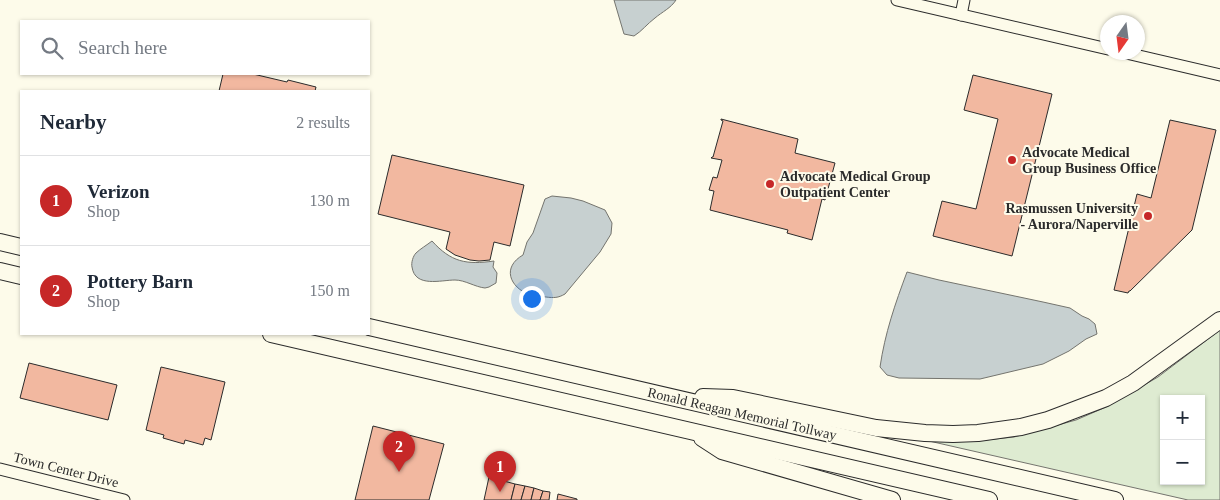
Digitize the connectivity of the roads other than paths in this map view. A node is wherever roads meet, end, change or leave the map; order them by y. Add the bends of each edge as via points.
1 (897, 0) edge
2 (964, 0) edge
3 (942, 5) edge
4 (961, 15) junction
5 (1100, 47) edge
6 (1145, 58) edge
7 (1220, 76) edge
8 (0, 242) edge
9 (20, 247) edge
10 (0, 271) edge
11 (20, 276) edge
12 (1220, 320) edge
13 (370, 327) edge
14 (275, 335) edge
15 (664, 395) junction
16 (692, 431) junction
17 (0, 469) edge
18 (124, 500) edge
19 (892, 500) edge
20 (989, 500) edge
21 (1115, 500) edge

1 - 3 street
2 - 4 street
3 - 4 street
4 - 5 street
6 - 7 street
8 - 9 highway
10 - 11 highway
12 - 15 highway via 1133,383 1106,398 1021,428 925,433 876,428 733,398
13 - 15 highway, Ronald Reagan Memorial Tollway
14 - 16 highway, Ronald Reagan Memorial Tollway
15 - 21 highway, Ronald Reagan Memorial Tollway
16 - 19 highway via 722,450
16 - 20 highway, Ronald Reagan Memorial Tollway
17 - 18 street, Town Center Drive

